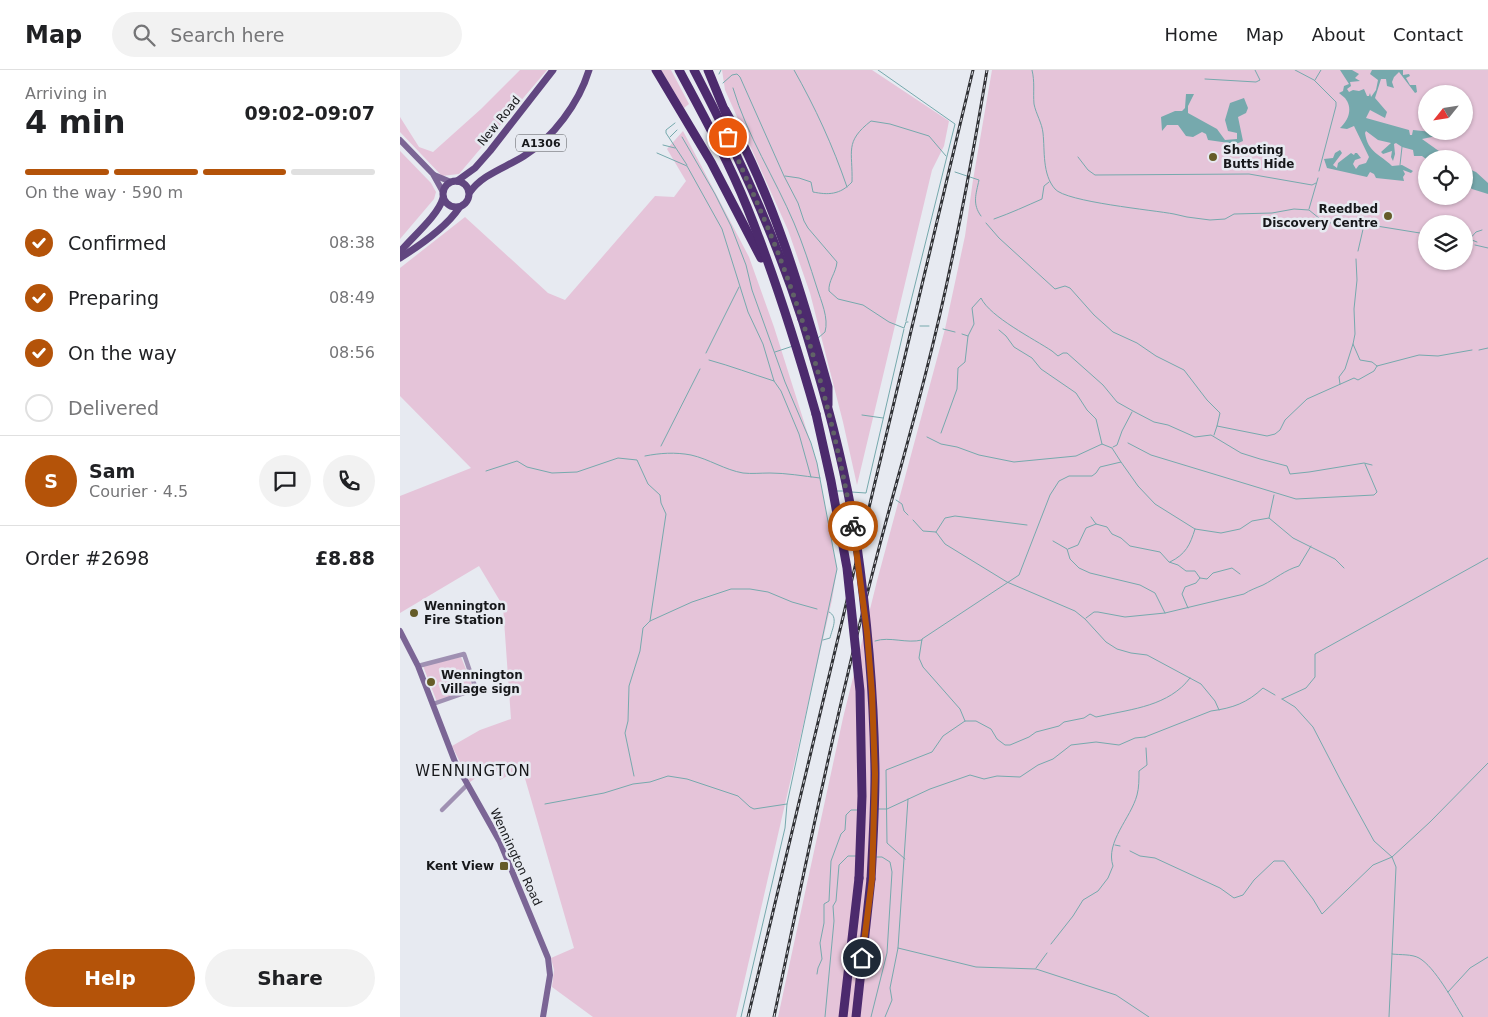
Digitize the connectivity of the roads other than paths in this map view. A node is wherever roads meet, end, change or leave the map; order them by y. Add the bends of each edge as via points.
1 (554, 70) edge
2 (589, 70) edge
3 (656, 70) edge
4 (679, 70) edge
5 (694, 70) edge
6 (708, 70) edge
7 (725, 110) junction
8 (400, 140) edge
9 (433, 174) junction
10 (454, 182) junction
11 (470, 192) junction
12 (443, 195) junction
13 (459, 208) junction
14 (765, 219) junction
15 (400, 252) edge
16 (400, 258) edge
17 (774, 282) junction
18 (805, 318) junction
19 (400, 631) edge
20 (418, 666) junction
21 (433, 704) junction
22 (467, 785) junction
23 (442, 810) dead end
24 (542, 1017) edge
25 (843, 1017) edge
26 (856, 1017) edge

1 - 10 main road, New Road / A1306 via 475,168
2 - 11 main road, A1306 via 576,98 543,141 480,180
3 - 17 highway via 712,162
4 - 17 highway via 746,206
5 - 14 highway
6 - 7 highway
7 - 14 highway
7 - 18 highway via 756,173 777,226
8 - 9 main road
9 - 10 main road
9 - 12 main road
10 - 11 main road via 465,184
10 - 12 main road via 448,184
11 - 13 main road via 467,203
12 - 13 main road via 448,205
12 - 15 main road via 442,203
13 - 16 main road via 440,228
14 - 18 highway
17 - 25 highway, bridge via 816,414 831,481 847,568 860,691 862,796 859,878
18 - 26 highway, bridge via 856,538 872,693 875,774 872,879
19 - 20 main road, Wennington Road
20 - 21 main road, Wennington Road
20 - 21 street via 464,654 476,689
21 - 22 main road, Wennington Road via 446,743
22 - 23 street
22 - 24 main road, Wennington Road via 500,842 548,958 550,975

